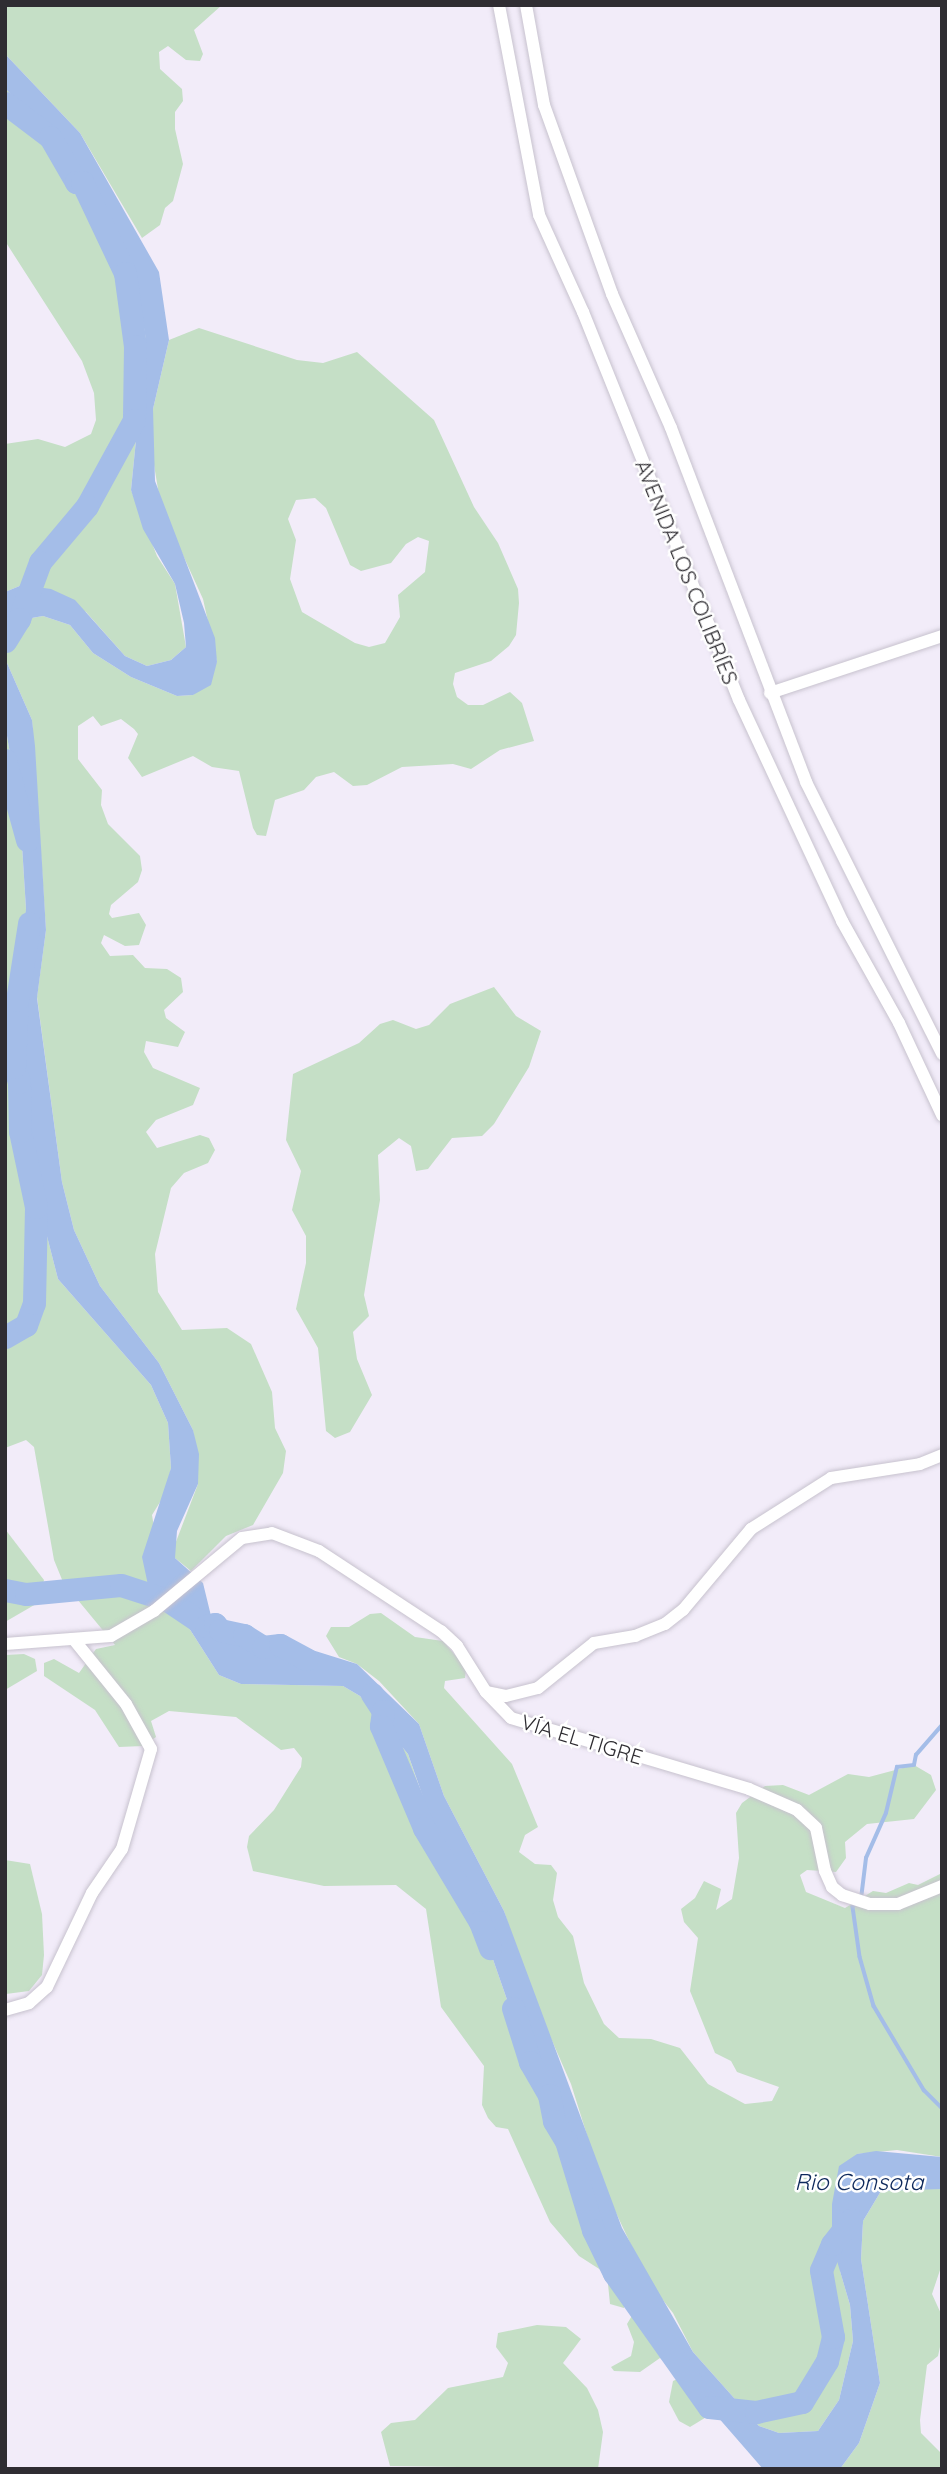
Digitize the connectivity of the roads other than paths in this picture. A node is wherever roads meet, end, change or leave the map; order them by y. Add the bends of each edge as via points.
1 (499, 5) edge
2 (526, 5) edge
3 (942, 636) edge
4 (771, 693) junction
5 (942, 1054) edge
6 (942, 1115) edge
7 (942, 1455) edge
8 (75, 1641) junction
9 (5, 1644) edge
10 (486, 1692) junction
11 (942, 1886) edge
12 (5, 2010) edge

1 - 6 street, AVENIDA LOS COLIBRÍES via 540,215 739,700 842,920 900,1023
2 - 4 street, AVENIDA LOS COLIBRÍES via 544,105 572,190 671,428
3 - 4 street
4 - 5 street, AVENIDA LOS COLIBRÍES via 806,782
7 - 10 street via 920,1464 831,1478 751,1529 683,1610 665,1624 635,1636 594,1643 538,1688 506,1696
8 - 9 street, VÍA EL TIGRE
8 - 10 street, VÍA EL TIGRE via 111,1636 154,1611 242,1538 258,1533 302,1542 441,1631 457,1646
8 - 12 street via 126,1704 151,1749 122,1849 92,1893 47,1987 29,2003
10 - 11 street, VÍA EL TIGRE via 512,1718 532,1726 749,1789 797,1810 816,1828 825,1871 832,1887 842,1895 870,1904 898,1904

